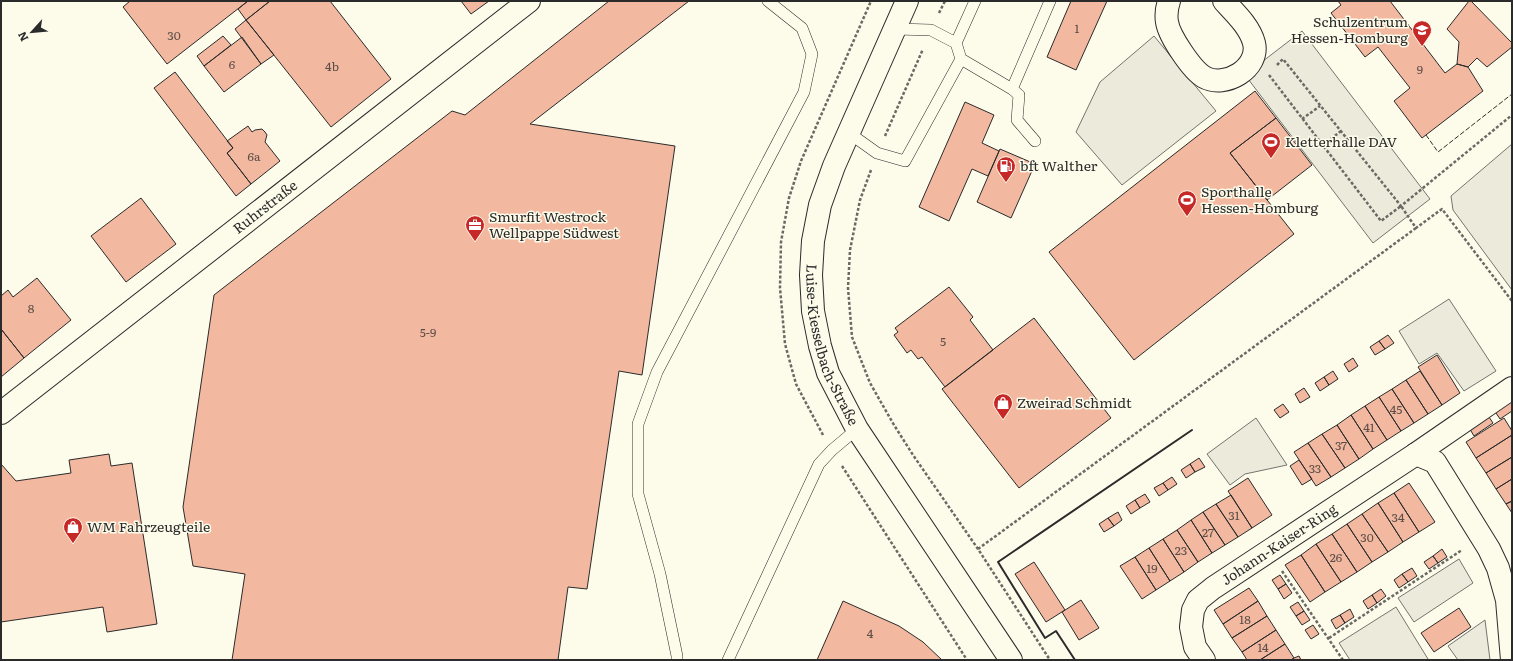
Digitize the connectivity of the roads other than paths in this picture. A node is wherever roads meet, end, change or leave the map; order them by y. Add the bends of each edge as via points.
1 (529, 1) edge
2 (768, 1) edge
3 (908, 1) edge
4 (975, 1) edge
5 (1050, 1) edge
6 (1169, 1) edge
7 (1224, 1) edge
8 (896, 29) junction
9 (956, 43) junction
10 (961, 59) junction
11 (1012, 88) junction
12 (849, 133) junction
13 (1035, 141) dead end
14 (1512, 388) edge
15 (1, 413) edge
16 (857, 429) junction
17 (1416, 454) junction
18 (677, 660) edge
19 (728, 660) edge
20 (1010, 660) edge
21 (1204, 660) edge
22 (1512, 660) edge

1 - 15 street, Ruhrstraße
2 - 18 lane via 802,28 812,54 804,92 657,372 638,424 638,494 660,574
3 - 8 street, Luise-Kiesselbach-Straße
4 - 9 lane
5 - 11 lane
6 - 7 street via 1167,22 1174,41 1204,77 1220,82 1261,64 1248,30
8 - 9 lane via 931,30
8 - 12 street, Luise-Kiesselbach-Straße
9 - 10 lane
10 - 11 lane
10 - 12 lane via 905,161 877,153
11 - 13 lane via 1019,95 1017,120
12 - 16 street, Luise-Kiesselbach-Straße via 820,205 813,241 811,275 813,311 828,373
14 - 17 street, Johann-Kaiser-Ring
16 - 19 lane via 819,464
16 - 20 street, Luise-Kiesselbach-Straße
17 - 21 street, Johann-Kaiser-Ring via 1198,600 1193,610 1192,627 1196,647
17 - 22 street via 1435,462 1498,568 1507,600

